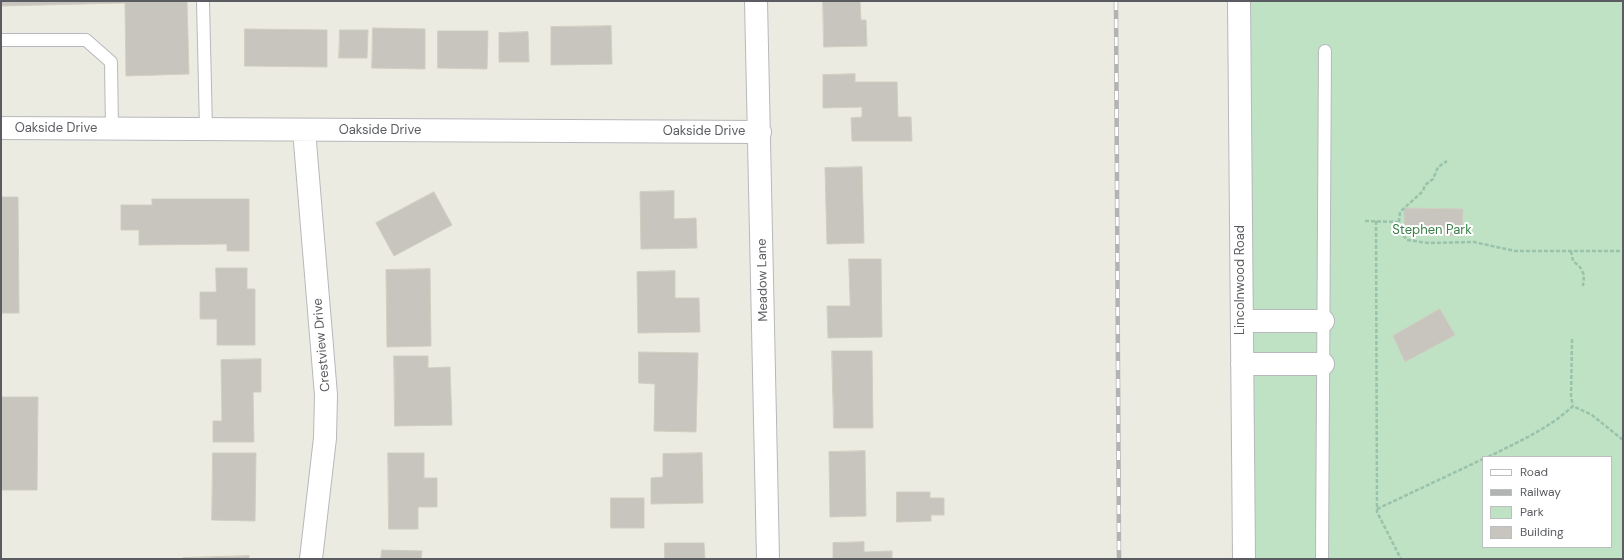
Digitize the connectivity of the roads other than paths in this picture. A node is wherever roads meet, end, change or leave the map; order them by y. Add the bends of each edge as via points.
1 (203, 1) edge
2 (756, 1) edge
3 (1239, 1) edge
4 (1, 40) edge
5 (1324, 51) dead end
6 (1, 128) edge
7 (112, 129) junction
8 (206, 130) junction
9 (304, 130) junction
10 (760, 132) junction
11 (1242, 321) junction
12 (1323, 322) junction
13 (1242, 364) junction
14 (1323, 364) junction
15 (311, 559) edge
16 (768, 559) edge
17 (1244, 559) edge
18 (1322, 559) edge

1 - 8 lane
2 - 10 street, Meadow Lane
3 - 11 street, Lincolnwood Road
4 - 7 lane via 86,40 111,62
5 - 12 lane
6 - 7 street, Oakside Drive
7 - 8 street, Oakside Drive
8 - 9 street, Oakside Drive
9 - 10 street, Oakside Drive
9 - 15 street, Crestview Drive via 326,395 325,444
10 - 16 street, Meadow Lane
11 - 12 street
11 - 13 street, Lincolnwood Road
12 - 14 lane
13 - 14 street
13 - 17 street, Lincolnwood Road
14 - 18 lane

